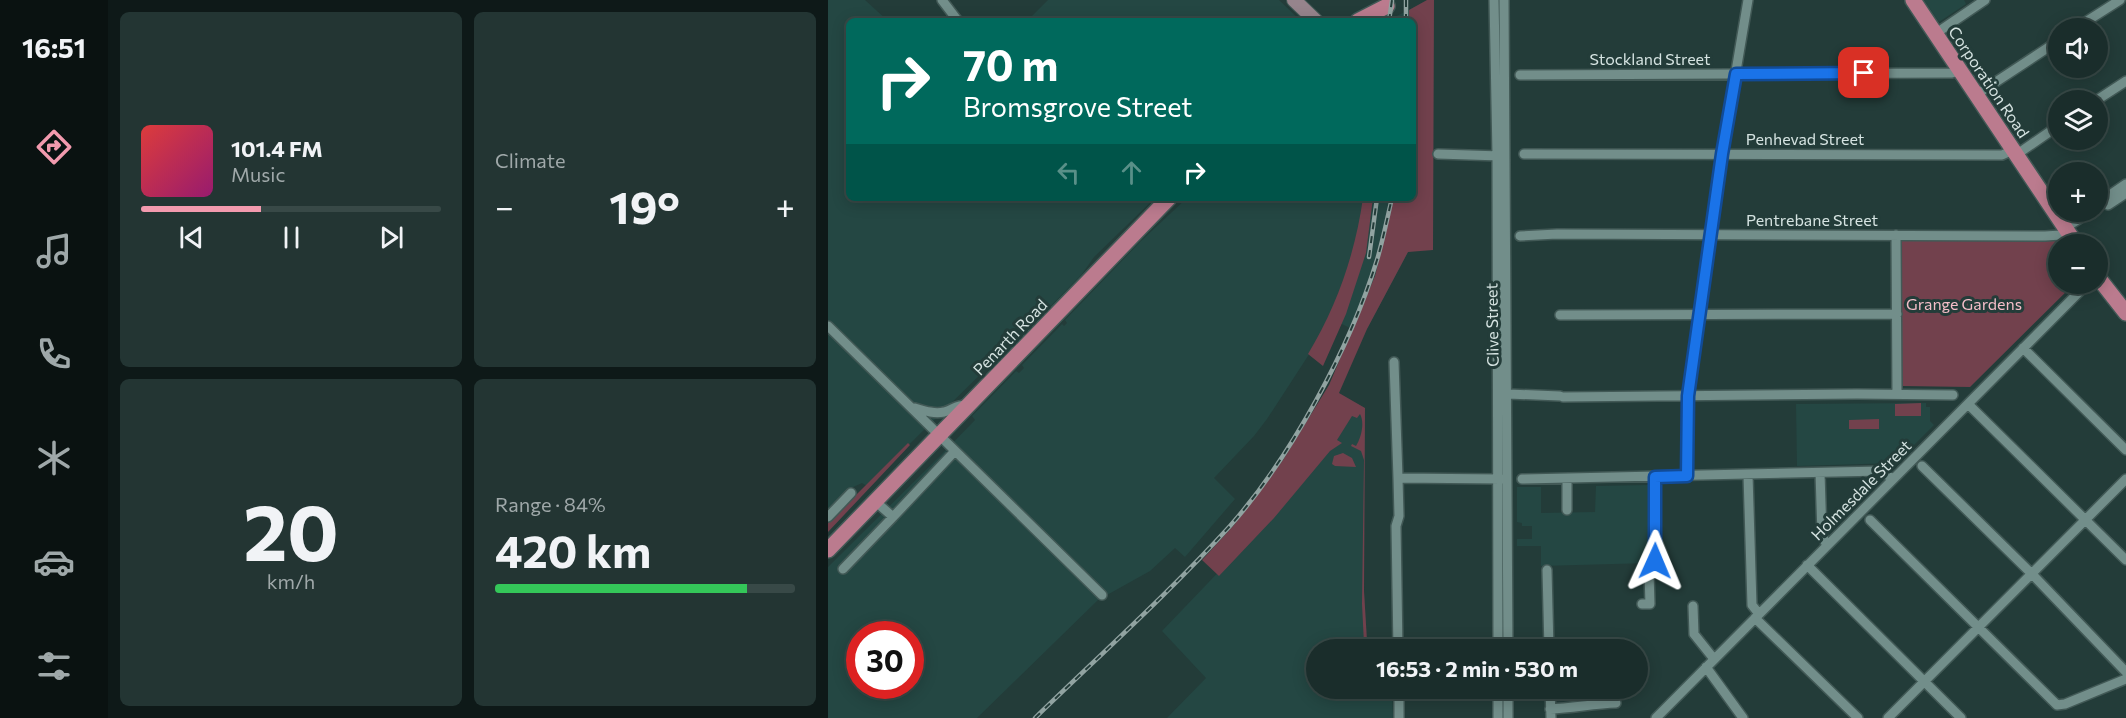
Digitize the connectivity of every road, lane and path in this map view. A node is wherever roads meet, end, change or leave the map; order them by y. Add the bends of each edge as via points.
1 (942, 0) edge
2 (1294, 0) edge
3 (1494, 0) edge
4 (1504, 0) edge
5 (1748, 0) edge
6 (1913, 0) edge
7 (1985, 0) edge
8 (2120, 0) edge
9 (1395, 3) edge
10 (956, 18) edge
11 (1313, 18) edge
12 (1364, 18) edge
13 (2092, 18) edge
14 (1935, 34) junction
15 (2048, 48) edge
16 (1960, 71) junction
17 (1736, 74) junction
18 (1500, 75) junction
19 (1520, 75) dead end
20 (2126, 81) edge
21 (2108, 93) edge
22 (1976, 95) junction
23 (2048, 133) edge
24 (2014, 153) junction
25 (1438, 154) dead end
26 (1524, 154) dead end
27 (1722, 154) junction
28 (1501, 156) junction
29 (2126, 184) edge
30 (2126, 193) edge
31 (2108, 196) edge
32 (1166, 201) edge
33 (2108, 205) edge
34 (2081, 222) edge
35 (2068, 234) edge
36 (2070, 234) edge
37 (1712, 235) junction
38 (1896, 235) junction
39 (1520, 236) dead end
40 (2048, 236) edge
41 (2108, 290) edge
42 (2077, 294) edge
43 (2126, 313) edge
44 (1701, 314) junction
45 (1896, 314) junction
46 (1560, 315) dead end
47 (828, 326) edge
48 (2023, 348) junction
49 (1394, 362) dead end
50 (1508, 394) junction
51 (1897, 394) junction
52 (1953, 395) dead end
53 (1688, 396) junction
54 (1968, 404) junction
55 (968, 405) junction
56 (910, 406) junction
57 (939, 435) junction
58 (2126, 450) edge
59 (955, 451) junction
60 (1922, 466) dead end
61 (1820, 472) junction
62 (1748, 475) junction
63 (1687, 476) junction
64 (1655, 477) junction
65 (1398, 478) junction
66 (1502, 479) junction
67 (1522, 479) dead end
68 (1567, 479) junction
69 (1893, 479) junction
70 (2126, 479) edge
71 (851, 493) dead end
72 (875, 501) junction
73 (1568, 510) dead end
74 (828, 517) edge
75 (893, 517) junction
76 (1869, 520) dead end
77 (2086, 520) junction
78 (1827, 546) junction
79 (828, 550) edge
80 (2126, 560) edge
81 (1807, 565) junction
82 (843, 569) dead end
83 (1547, 570) dead end
84 (2032, 574) junction
85 (1102, 595) dead end
86 (1642, 604) dead end
87 (1693, 606) dead end
88 (1757, 616) junction
89 (1978, 628) junction
90 (1398, 639) edge
91 (1498, 639) edge
92 (1508, 639) edge
93 (1549, 639) edge
94 (1714, 659) junction
95 (1706, 667) junction
96 (2126, 672) edge
97 (2126, 679) edge
98 (1925, 682) junction
99 (1399, 699) edge
100 (1498, 699) edge
101 (1508, 699) edge
102 (1616, 703) dead end
103 (1550, 713) edge
104 (1399, 718) edge
105 (1497, 718) edge
106 (1508, 718) edge
107 (1656, 718) edge
108 (1743, 718) edge
109 (1858, 718) edge
110 (1888, 718) edge
111 (1961, 718) edge

1 - 10 street
2 - 11 street
3 - 18 street, Clive Street
4 - 18 street, Clive Street
5 - 17 street
6 - 14 main road, Corporation Road
7 - 14 street
8 - 13 street
9 - 12 main road
14 - 16 main road, Corporation Road
15 - 22 street
16 - 17 street, Stockland Street
16 - 22 main road, Corporation Road
17 - 19 street, Stockland Street
17 - 27 street
18 - 28 street, Clive Street
20 - 21 street
22 - 24 main road, Corporation Road
23 - 24 street
24 - 27 street, Penhevad Street
24 - 35 main road, Corporation Road
25 - 28 street
26 - 27 street, Penhevad Street
27 - 37 street
28 - 50 street, Clive Street
28 - 66 street, Clive Street
29 - 31 street
30 - 33 street
32 - 55 main road, Penarth Road
34 - 36 street
37 - 38 street, Pentrebane Street
37 - 39 street, Pentrebane Street
37 - 44 street
38 - 40 street, Pentrebane Street
38 - 45 street
41 - 43 main road
42 - 48 street, Holmesdale Street
44 - 45 street
44 - 46 street
44 - 53 street
45 - 51 street
47 - 56 street
48 - 54 street, Holmesdale Street
48 - 58 street
49 - 65 street
50 - 53 street
50 - 66 street, Clive Street
51 - 52 street
51 - 53 street
53 - 63 street
54 - 69 street, Holmesdale Street
54 - 77 street
55 - 56 street via 936,412
55 - 57 main road, Penarth Road
56 - 57 street
57 - 59 street
57 - 72 main road, Penarth Road
59 - 75 street
59 - 85 street
60 - 84 street
61 - 62 street
61 - 69 street via 1881,471
61 - 78 street via 1821,535
62 - 63 street
62 - 88 street via 1752,605
63 - 64 street
64 - 68 street
64 - 86 street via 1656,558 1649,573 1650,604
65 - 66 street
65 - 90 street
66 - 91 street, Clive Street
66 - 92 street, Clive Street
67 - 68 street
68 - 73 street
69 - 78 street, Holmesdale Street
70 - 77 street
71 - 74 street
72 - 75 street
72 - 79 main road, Penarth Road
75 - 82 street
76 - 89 street
77 - 80 street
77 - 84 street
78 - 81 street, Holmesdale Street
81 - 88 street, Holmesdale Street
81 - 98 street
83 - 93 street
84 - 89 street
84 - 96 street
87 - 94 street via 1694,634
88 - 94 street, Holmesdale Street
88 - 109 street
89 - 97 street via 2058,705
89 - 98 street
94 - 95 street, Holmesdale Street
95 - 107 street, Holmesdale Street
95 - 108 street
98 - 110 street
98 - 111 street
99 - 104 street
100 - 105 street
101 - 106 street
102 - 103 street

